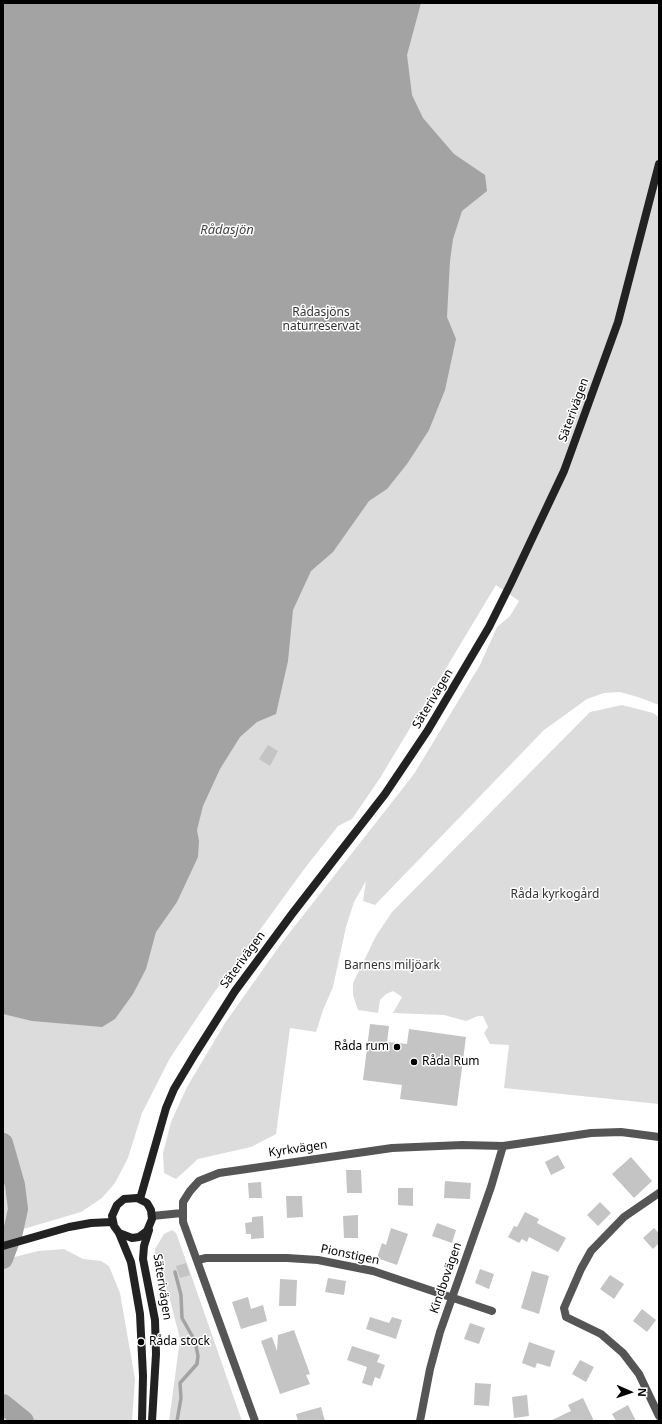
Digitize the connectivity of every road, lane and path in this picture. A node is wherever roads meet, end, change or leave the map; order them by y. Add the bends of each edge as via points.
1 (659, 164) edge
2 (659, 1138) edge
3 (502, 1146) junction
4 (659, 1193) edge
5 (140, 1199) junction
6 (182, 1213) junction
7 (152, 1216) junction
8 (112, 1222) junction
9 (149, 1229) junction
10 (119, 1233) junction
11 (3, 1246) edge
12 (198, 1260) junction
13 (451, 1298) junction
14 (492, 1310) dead end
15 (659, 1416) edge
16 (142, 1421) edge
17 (152, 1421) edge
18 (255, 1421) edge
19 (420, 1421) edge

1 - 5 street, Säterivägen via 618,322 583,420 564,471 489,627 428,730 385,794 235,990 195,1054 166,1108
2 - 3 street, Kyrkvägen via 628,1132 605,1132
3 - 6 street, Kyrkvägen via 392,1148 219,1173 199,1181 184,1202
3 - 13 street, Kindbovägen via 491,1187
4 - 15 street via 624,1218 591,1251 580,1269 564,1308 566,1317 601,1334 623,1353 639,1374
5 - 7 street via 148,1205
5 - 8 street via 130,1197 119,1202 112,1213
6 - 7 street
6 - 12 street
7 - 9 street
8 - 10 street
8 - 11 street via 91,1223
9 - 10 street via 145,1234 135,1238 125,1237
9 - 17 street, Säterivägen via 143,1259 156,1320
10 - 16 street via 131,1262 140,1314
12 - 13 street, Pionstigen via 318,1260 373,1271
12 - 18 street
13 - 14 street, Pionstigen
13 - 19 street, Kindbovägen via 430,1369

